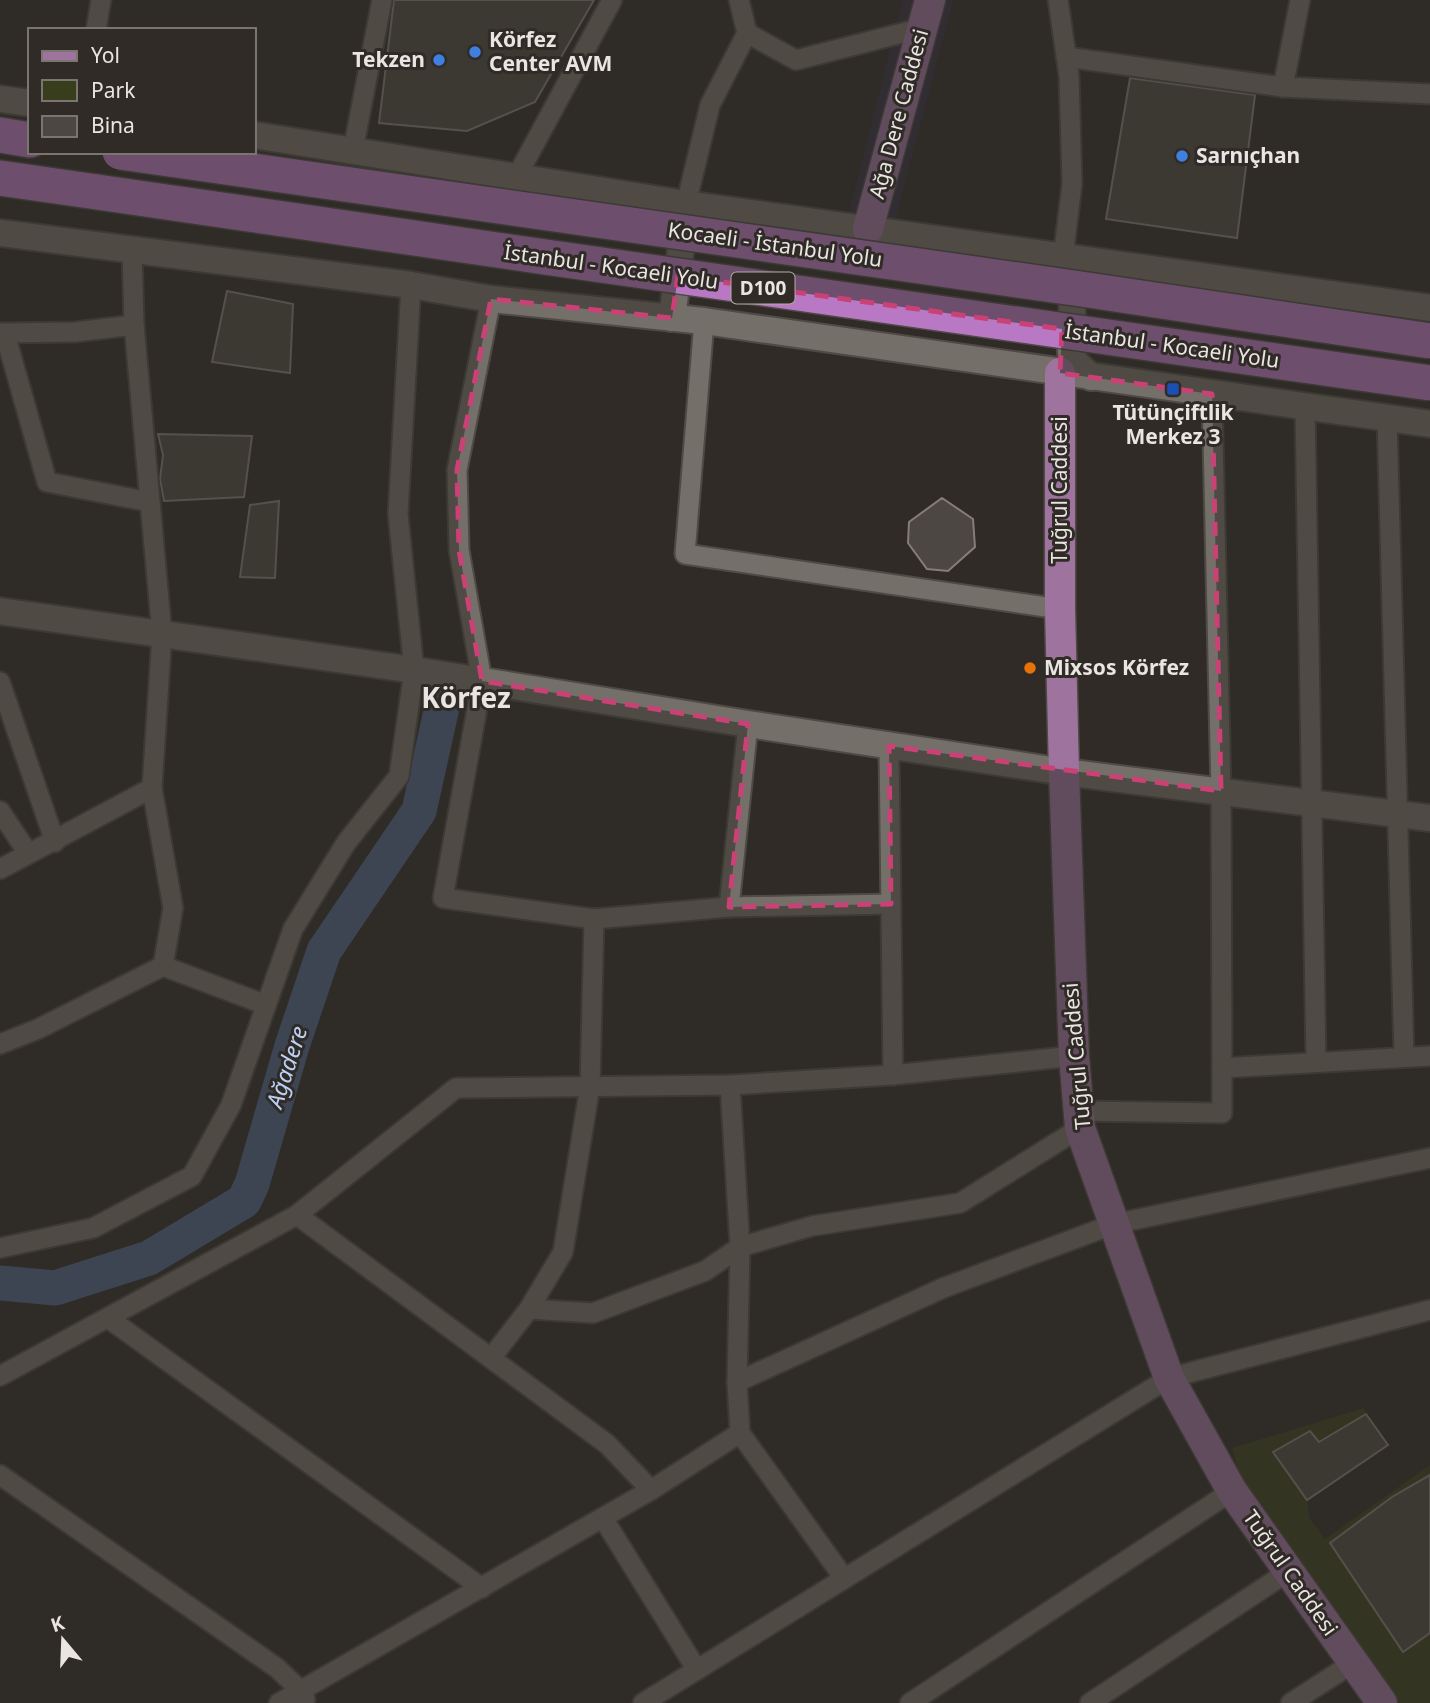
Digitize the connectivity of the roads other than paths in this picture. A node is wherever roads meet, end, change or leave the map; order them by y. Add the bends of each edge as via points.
1 (101, 0) edge
2 (382, 0) edge
3 (612, 0) edge
4 (739, 0) edge
5 (930, 0) edge
6 (1058, 0) edge
7 (1300, 0) edge
8 (96, 28) edge
9 (922, 29) junction
10 (747, 33) junction
11 (1066, 57) junction
12 (1283, 87) junction
13 (1430, 94) edge
14 (0, 99) edge
15 (28, 103) edge
16 (0, 135) edge
17 (256, 135) edge
18 (28, 140) edge
19 (353, 150) junction
20 (134, 154) edge
21 (0, 178) edge
22 (516, 178) junction
23 (686, 204) junction
24 (868, 229) junction
25 (0, 233) edge
26 (132, 250) junction
27 (1063, 258) junction
28 (1095, 262) junction
29 (411, 285) junction
30 (491, 299) junction
31 (1430, 308) edge
32 (673, 318) junction
33 (705, 321) junction
34 (134, 325) junction
35 (3, 333) edge
36 (1430, 341) edge
37 (1060, 373) junction
38 (1091, 377) junction
39 (1430, 383) edge
40 (1212, 394) junction
41 (1305, 407) junction
42 (1387, 418) junction
43 (1430, 424) edge
44 (150, 502) junction
45 (1060, 608) junction
46 (0, 611) edge
47 (162, 634) junction
48 (414, 670) junction
49 (482, 681) junction
50 (0, 682) edge
51 (748, 724) junction
52 (889, 746) junction
53 (1064, 772) junction
54 (152, 788) junction
55 (1222, 791) junction
56 (1311, 802) junction
57 (0, 811) edge
58 (1397, 813) junction
59 (1430, 818) edge
60 (55, 842) junction
61 (28, 853) junction
62 (0, 869) edge
63 (891, 904) junction
64 (729, 907) junction
65 (594, 919) junction
66 (163, 966) junction
67 (266, 1005) junction
68 (0, 1044) edge
69 (1430, 1055) edge
70 (1073, 1056) junction
71 (1404, 1057) junction
72 (1316, 1062) junction
73 (1222, 1068) junction
74 (892, 1075) junction
75 (730, 1085) junction
76 (590, 1086) junction
77 (1079, 1119) junction
78 (1430, 1158) edge
79 (297, 1215) junction
80 (1114, 1224) junction
81 (740, 1247) junction
82 (0, 1248) edge
83 (529, 1309) junction
84 (1430, 1310) edge
85 (108, 1318) junction
86 (491, 1358) junction
87 (0, 1376) edge
88 (1169, 1378) junction
89 (737, 1382) junction
90 (740, 1433) junction
91 (0, 1475) edge
92 (651, 1490) junction
93 (1232, 1491) junction
94 (603, 1518) junction
95 (1289, 1571) junction
96 (844, 1578) junction
97 (482, 1588) junction
98 (1353, 1662) junction
99 (697, 1670) junction
100 (304, 1697) edge
101 (279, 1703) edge
102 (643, 1703) edge
103 (910, 1703) edge
104 (1090, 1703) edge
105 (1292, 1703) edge
106 (1382, 1703) edge

1 - 8 street
2 - 19 street
3 - 22 street
4 - 10 street
5 - 9 main road, Ağa Dere Caddesi
6 - 11 street
7 - 12 street
9 - 10 street via 796,60
9 - 24 main road, Ağa Dere Caddesi
10 - 23 street via 710,105
11 - 12 street
11 - 27 street via 1072,184
12 - 13 street
14 - 15 main road
16 - 18 highway
17 - 19 main road
19 - 22 main road
20 - 36 highway, Kocaeli - İstanbul Yolu / D100, bridge
21 - 39 highway, İstanbul - Kocaeli Yolu / D100, bridge
22 - 23 main road
23 - 24 main road
23 - 32 main road
24 - 27 main road
25 - 26 main road
26 - 29 main road
26 - 34 street
27 - 28 main road
27 - 37 main road
28 - 31 main road
28 - 38 main road via 1078,272 1072,291 1070,352
29 - 30 main road
29 - 48 street via 398,514
30 - 32 main road
30 - 49 street via 457,470 459,550
32 - 33 main road
33 - 37 main road
33 - 45 street via 685,554
34 - 35 street
34 - 44 street
35 - 44 street via 47,482
37 - 38 main road
37 - 45 main road, Tuğrul Caddesi
38 - 40 main road
40 - 41 main road
40 - 55 street
41 - 42 main road
41 - 56 street
42 - 43 main road
42 - 58 street
44 - 47 street
45 - 53 main road, Tuğrul Caddesi
46 - 47 main road
47 - 48 main road
47 - 54 street
48 - 49 main road
48 - 67 street via 399,776 346,843 293,929
49 - 51 main road
49 - 65 street via 443,898
50 - 60 street
51 - 52 main road
51 - 64 street
52 - 53 main road
52 - 63 street
53 - 55 main road
53 - 70 main road, Tuğrul Caddesi
54 - 60 street
54 - 66 street via 173,908
55 - 56 main road
55 - 73 street
56 - 58 main road
56 - 72 street
57 - 61 street
58 - 59 main road
58 - 71 street
60 - 61 street
61 - 62 street
63 - 64 street
63 - 74 street
64 - 65 street
65 - 76 street
66 - 67 street
66 - 68 street
67 - 82 street via 231,1105 192,1176 93,1228
69 - 71 street
70 - 74 street
70 - 77 main road, Tuğrul Caddesi
71 - 72 street
72 - 73 street
73 - 77 street via 1223,1113
74 - 75 street
75 - 76 street
75 - 81 street
76 - 79 street via 456,1088
76 - 83 street via 563,1252
77 - 80 main road, Tuğrul Caddesi
77 - 81 street via 960,1203 812,1226
78 - 80 street
79 - 85 street
79 - 86 street
80 - 88 main road, Tuğrul Caddesi
80 - 89 street via 943,1288
81 - 83 street via 705,1271 593,1313
81 - 89 street
83 - 86 street
84 - 88 street
85 - 87 street
85 - 97 street
86 - 92 street via 607,1444
88 - 93 main road, Tuğrul Caddesi
88 - 96 street
89 - 90 street
90 - 92 street
90 - 96 street
91 - 100 street via 277,1668
92 - 94 street
93 - 95 main road, Tuğrul Caddesi
93 - 103 street
94 - 97 street
94 - 99 street
95 - 98 main road, Tuğrul Caddesi
95 - 104 street
96 - 99 street
97 - 100 street
98 - 105 street
98 - 106 main road, Tuğrul Caddesi
99 - 102 street
100 - 101 street

